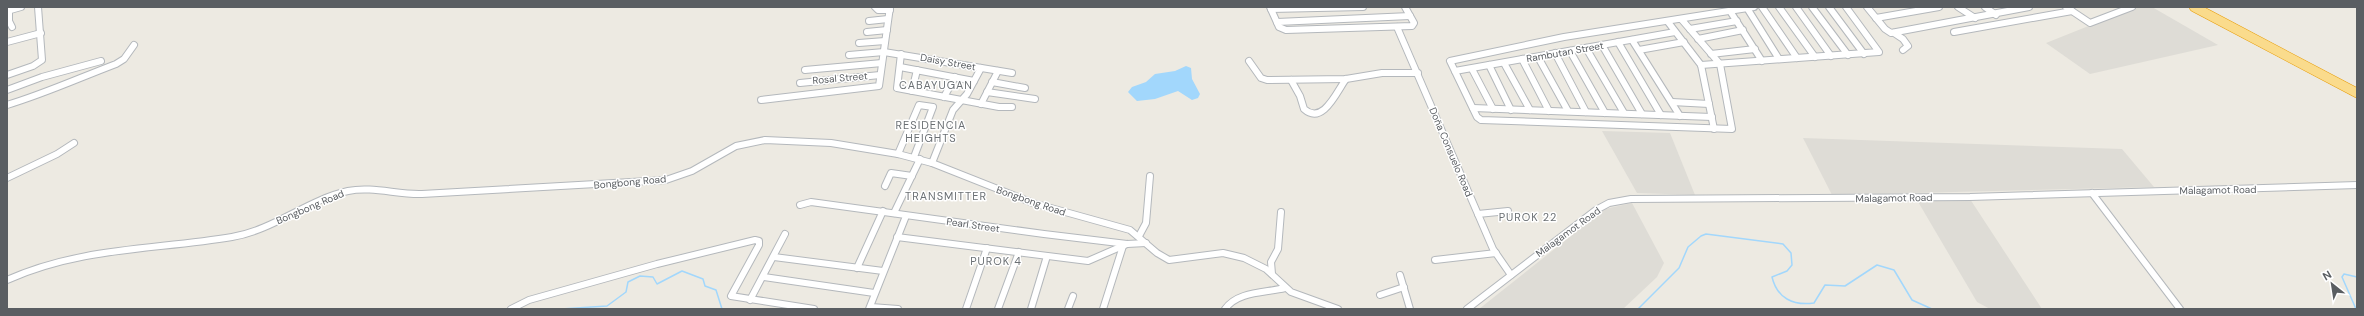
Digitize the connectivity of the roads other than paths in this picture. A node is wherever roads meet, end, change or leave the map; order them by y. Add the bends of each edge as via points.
1 (21, 7) edge
2 (38, 7) edge
3 (875, 7) edge
4 (1363, 7) edge
5 (1405, 7) edge
6 (1754, 7) edge
7 (1762, 7) edge
8 (1779, 7) edge
9 (1796, 7) edge
10 (1812, 7) edge
11 (1829, 7) edge
12 (1846, 7) edge
13 (1867, 7) edge
14 (1939, 7) edge
15 (1958, 7) edge
16 (1985, 7) edge
17 (2030, 7) edge
18 (2066, 7) edge
19 (2132, 7) edge
20 (2194, 7) edge
21 (890, 8) edge
22 (1271, 8) edge
23 (1747, 8) junction
24 (2016, 8) edge
25 (2072, 10) junction
26 (8, 11) edge
27 (1730, 11) junction
28 (1996, 15) junction
29 (1410, 16) junction
30 (1876, 18) junction
31 (1975, 18) junction
32 (888, 20) junction
33 (1682, 20) junction
34 (870, 21) dead end
35 (1737, 21) junction
36 (1277, 22) junction
37 (1668, 22) junction
38 (1944, 24) junction
39 (12, 27) dead end
40 (1397, 27) junction
41 (1690, 29) junction
42 (887, 30) junction
43 (1743, 30) junction
44 (867, 32) dead end
45 (1675, 32) junction
46 (1954, 32) junction
47 (40, 33) junction
48 (1894, 33) junction
49 (1959, 37) dead end
50 (1698, 39) junction
51 (1632, 40) junction
52 (885, 41) junction
53 (7, 42) edge
54 (1618, 42) junction
55 (1684, 42) junction
56 (860, 43) dead end
57 (134, 45) dead end
58 (1602, 45) junction
59 (1586, 48) junction
60 (1755, 49) junction
61 (1639, 50) junction
62 (1903, 50) dead end
63 (1570, 51) junction
64 (884, 52) junction
65 (1555, 53) junction
66 (901, 54) junction
67 (1710, 54) junction
68 (1864, 54) junction
69 (849, 55) dead end
70 (1848, 55) junction
71 (1538, 56) junction
72 (1831, 56) junction
73 (1815, 57) junction
74 (1797, 58) junction
75 (1522, 59) junction
76 (1779, 60) junction
77 (100, 61) dead end
78 (1249, 61) dead end
79 (1762, 61) junction
80 (1504, 63) junction
81 (882, 64) junction
82 (1720, 64) junction
83 (1489, 65) junction
84 (1701, 65) junction
85 (900, 67) junction
86 (981, 68) junction
87 (1472, 69) junction
88 (806, 70) dead end
89 (917, 70) junction
90 (998, 71) junction
91 (1455, 71) junction
92 (1012, 73) dead end
93 (1418, 73) junction
94 (9, 74) edge
95 (880, 75) junction
96 (955, 77) junction
97 (1346, 79) junction
98 (1291, 80) junction
99 (974, 81) junction
100 (992, 82) junction
101 (800, 83) dead end
102 (14, 87) junction
103 (1025, 88) dead end
104 (7, 90) edge
105 (912, 91) junction
106 (987, 92) junction
107 (2357, 93) edge
108 (944, 97) junction
109 (1034, 99) dead end
110 (762, 100) dead end
111 (962, 100) junction
112 (1672, 102) junction
113 (981, 104) junction
114 (1709, 104) junction
115 (7, 105) edge
116 (1012, 107) dead end
117 (1473, 108) junction
118 (1493, 109) junction
119 (1511, 110) junction
120 (1530, 110) junction
121 (1549, 111) junction
122 (1568, 112) junction
123 (1586, 112) junction
124 (1605, 113) junction
125 (1624, 114) junction
126 (1642, 114) junction
127 (1661, 115) junction
128 (1680, 116) junction
129 (1712, 117) junction
130 (1714, 129) junction
131 (74, 143) dead end
132 (898, 154) junction
133 (917, 158) junction
134 (932, 163) junction
135 (912, 176) junction
136 (1150, 176) dead end
137 (7, 178) edge
138 (2357, 185) edge
139 (885, 186) dead end
140 (2092, 193) junction
141 (800, 205) dead end
142 (1508, 211) dead end
143 (883, 212) junction
144 (1281, 212) dead end
145 (894, 213) junction
146 (1478, 214) junction
147 (906, 216) junction
148 (785, 234) dead end
149 (1139, 236) junction
150 (897, 237) junction
151 (1146, 243) junction
152 (1125, 245) junction
153 (987, 248) junction
154 (1019, 252) junction
155 (1496, 253) junction
156 (1048, 256) junction
157 (774, 257) junction
158 (1435, 260) dead end
159 (857, 268) junction
160 (883, 271) junction
161 (1272, 274) junction
162 (1400, 275) dead end
163 (1511, 275) junction
164 (764, 277) junction
165 (7, 280) edge
166 (1404, 286) junction
167 (1286, 288) junction
168 (874, 293) junction
169 (1380, 295) dead end
170 (1073, 296) dead end
171 (750, 300) junction
172 (870, 308) edge
173 (511, 309) edge
174 (814, 309) edge
175 (898, 309) edge
176 (966, 309) edge
177 (998, 309) edge
178 (1031, 309) edge
179 (1068, 309) edge
180 (1103, 309) edge
181 (1225, 309) edge
182 (1338, 309) edge
183 (1410, 309) edge
184 (1467, 309) edge
185 (2180, 309) edge

1 - 26 street
2 - 47 street
3 - 21 street via 878,10
4 - 22 street
5 - 29 street
6 - 23 street
7 - 74 street
8 - 73 street
9 - 72 street
10 - 70 street
11 - 68 street
12 - 68 street via 1879,51
13 - 30 street
14 - 30 street
15 - 31 street
16 - 28 street
17 - 24 street
18 - 25 street
19 - 25 street via 2090,23
20 - 107 highway
21 - 32 street
22 - 36 street
23 - 27 street
23 - 76 street
24 - 28 street
25 - 46 street
26 - 39 street
27 - 33 street
27 - 35 street
28 - 31 street
29 - 36 street
29 - 40 street via 1414,25
30 - 48 street via 1888,32
31 - 38 street
32 - 34 street
32 - 42 street
33 - 37 street
33 - 41 street
35 - 41 street
35 - 43 street
36 - 40 street via 1279,27 1286,30
37 - 45 street
37 - 91 street via 1564,37 1450,61
38 - 46 street
38 - 48 street
40 - 93 street, Doña Consuelo Road
41 - 50 street
42 - 44 street
42 - 52 street
43 - 50 street
43 - 60 street
45 - 51 street, Rambutan Street
45 - 55 street
46 - 49 street
47 - 53 street
47 - 94 street via 42,60 33,66
48 - 62 street via 1908,46
50 - 67 street
51 - 54 street, Rambutan Street
51 - 61 street
52 - 56 street
52 - 64 street
54 - 58 street, Rambutan Street
54 - 127 street
55 - 61 street
55 - 84 street
57 - 115 street via 124,59 116,64 58,85 42,95
58 - 59 street, Rambutan Street
58 - 126 street
59 - 63 street, Rambutan Street
59 - 125 street
60 - 67 street
60 - 79 street
61 - 112 street
63 - 65 street, Rambutan Street
63 - 124 street
64 - 66 street, Daisy Street
64 - 69 street, Daisy Street
64 - 81 street
65 - 71 street, Rambutan Street
65 - 123 street
66 - 85 street
66 - 86 street, Daisy Street
67 - 82 street
68 - 70 street
70 - 72 street
71 - 75 street, Rambutan Street
71 - 122 street
72 - 73 street
73 - 74 street
74 - 76 street
75 - 80 street, Rambutan Street
75 - 121 street
76 - 79 street
77 - 102 street
78 - 98 street via 1264,80
79 - 82 street
80 - 83 street, Rambutan Street
80 - 120 street
81 - 88 street
81 - 95 street
82 - 84 street
82 - 130 street via 1733,128
83 - 87 street, Rambutan Street
83 - 119 street
84 - 114 street
85 - 89 street
85 - 105 street via 897,88
86 - 90 street, Daisy Street
86 - 99 street
87 - 91 street, Rambutan Street
87 - 118 street
89 - 96 street
89 - 105 street
90 - 92 street, Daisy Street
90 - 100 street
91 - 117 street
93 - 97 street via 1382,73
93 - 146 street, Doña Consuelo Road
94 - 102 street
95 - 101 street, Rosal Street
95 - 110 street via 879,86
96 - 99 street
96 - 108 street
97 - 98 street
97 - 98 street via 1338,87 1326,108 1316,113 1302,108 1300,94
99 - 111 street
100 - 103 street
100 - 106 street
102 - 104 street
105 - 108 street
106 - 109 street
106 - 113 street
108 - 111 street
111 - 113 street
111 - 134 street via 944,128
112 - 114 street
112 - 128 street
113 - 116 street
114 - 129 street
117 - 118 street
117 - 130 street via 1477,117 1483,121
118 - 119 street
119 - 120 street
120 - 121 street
121 - 122 street
122 - 123 street
123 - 124 street
124 - 125 street
125 - 126 street
126 - 127 street
127 - 128 street
128 - 129 street
129 - 130 street
131 - 137 street
132 - 133 street, Bongbong Road
132 - 133 street via 919,105 933,107
132 - 165 street, Bongbong Road via 831,143 765,140 736,146 692,171 666,180 433,194 355,190 336,195 245,234 186,244 87,254
133 - 134 street, Bongbong Road
133 - 135 street
134 - 149 street, Bongbong Road via 1014,197 1130,230
135 - 139 street via 891,173
135 - 145 street
136 - 149 street via 1146,223
138 - 140 street, Malagamot Road
140 - 163 street, Malagamot Road via 1900,198 1631,199 1609,203 1596,210
140 - 185 street
141 - 143 street, Pearl Street via 811,202
142 - 146 street
143 - 145 street, Pearl Street
143 - 159 street
144 - 161 street via 1278,249 1271,262
145 - 147 street, Pearl Street
146 - 155 street, Doña Consuelo Road
147 - 150 street
147 - 152 street, Pearl Street
148 - 157 street
149 - 151 street, Bongbong Road
150 - 153 street
150 - 160 street
151 - 152 street, Pearl Street
151 - 161 street, Bongbong Road via 1169,260 1230,254 1254,262
152 - 156 street via 1088,261
152 - 180 street
153 - 154 street
153 - 176 street
154 - 156 street
154 - 177 street
155 - 158 street
155 - 163 street, Doña Consuelo Road
156 - 178 street
157 - 159 street
157 - 164 street
159 - 160 street
160 - 168 street
161 - 167 street, Bongbong Road
162 - 166 street
163 - 184 street, Malagamot Road
164 - 168 street
164 - 171 street
166 - 169 street
166 - 183 street
167 - 181 street via 1267,294 1239,297 1228,303
167 - 182 street, Bongbong Road via 1300,296
168 - 172 street
170 - 179 street
171 - 173 street via 734,298 731,293 758,248 760,243 757,241 743,242 649,266 529,300
171 - 174 street
172 - 175 street

